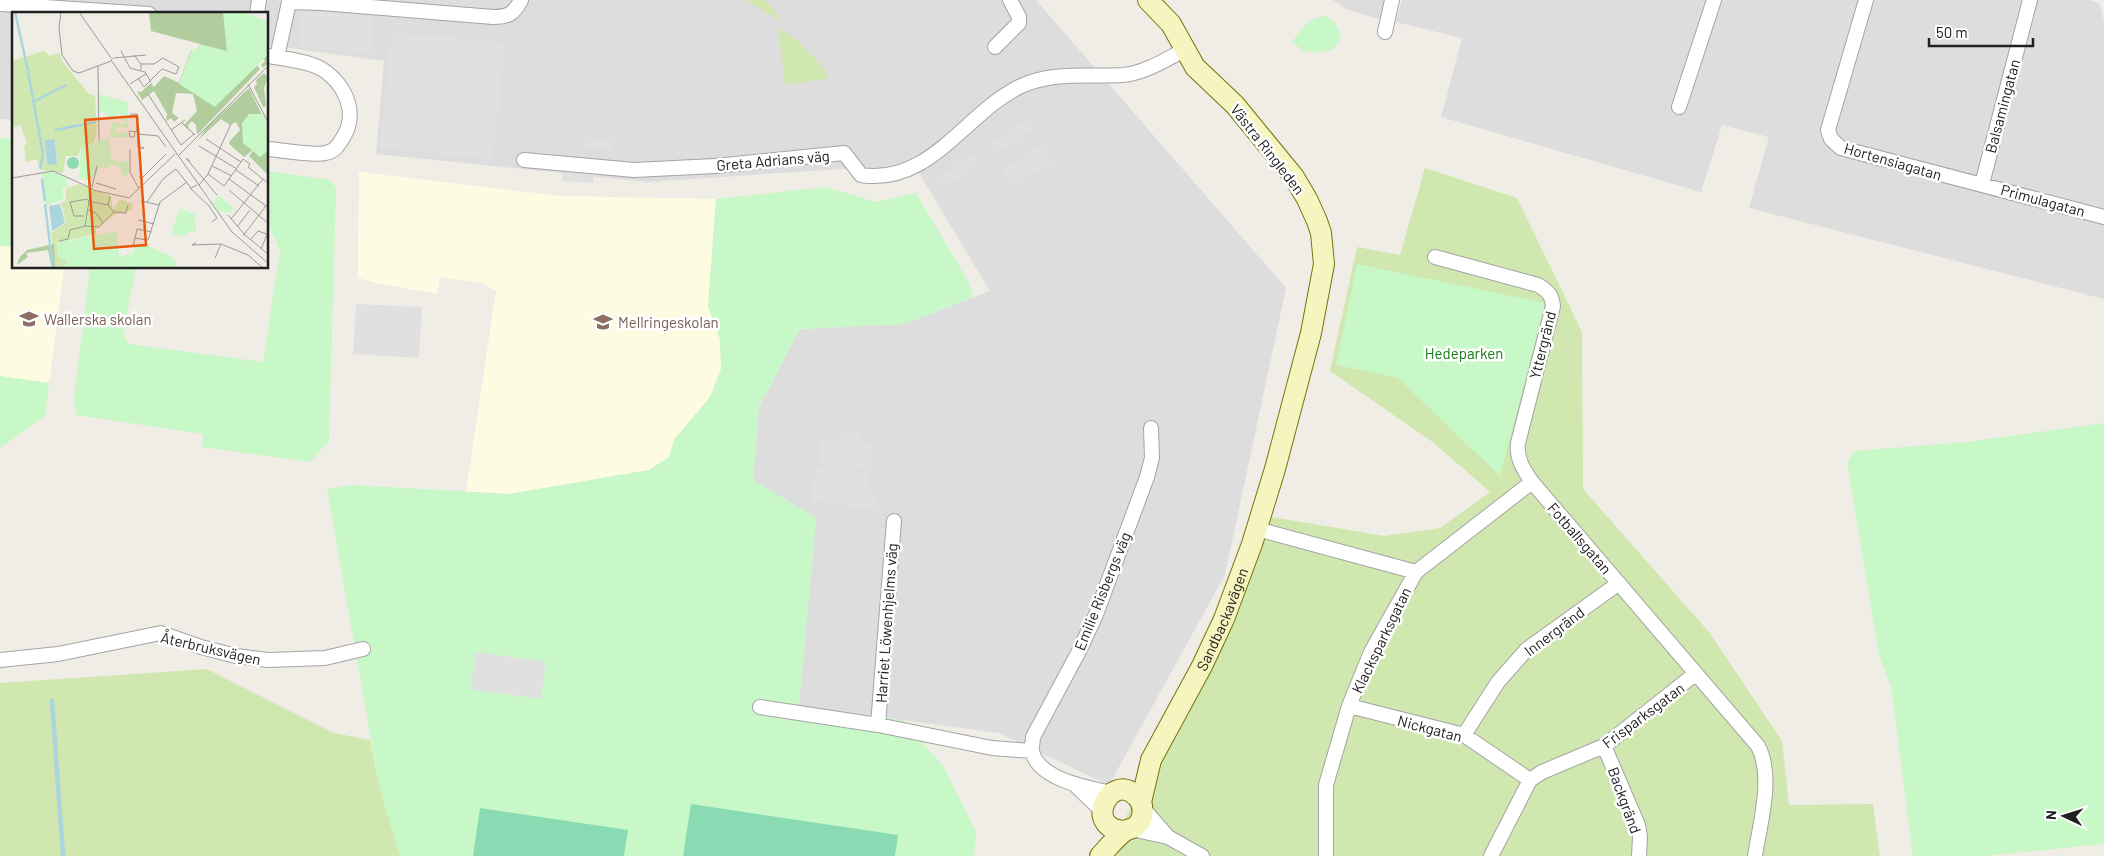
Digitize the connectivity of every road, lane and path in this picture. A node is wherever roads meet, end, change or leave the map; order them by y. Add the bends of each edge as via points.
1 (521, 0) edge
2 (1010, 0) edge
3 (1148, 0) edge
4 (1392, 0) edge
5 (1714, 0) edge
6 (1866, 0) edge
7 (2030, 0) edge
8 (290, 1) edge
9 (0, 4) edge
10 (119, 12) edge
11 (1385, 32) dead end
12 (994, 47) dead end
13 (1186, 49) junction
14 (272, 57) edge
15 (1679, 106) dead end
16 (269, 149) edge
17 (524, 160) dead end
18 (1982, 184) junction
19 (2104, 217) edge
20 (1435, 257) dead end
21 (1151, 428) dead end
22 (1275, 469) joint
23 (1532, 482) junction
24 (894, 521) dead end
25 (1257, 529) junction
26 (1416, 572) junction
27 (1619, 583) junction
28 (363, 649) dead end
29 (0, 660) edge
30 (1695, 674) junction
31 (1349, 706) junction
32 (760, 707) dead end
33 (878, 725) junction
34 (1464, 735) junction
35 (1604, 746) junction
36 (1032, 751) junction
37 (1151, 760) junction
38 (1530, 780) junction
39 (1074, 785) junction
40 (1115, 792) junction
41 (1142, 805) junction
42 (1103, 814) junction
43 (1128, 830) junction
44 (1168, 837) junction
45 (1095, 856) edge
46 (1100, 856) edge
47 (1202, 856) edge
48 (1326, 856) edge
49 (1491, 856) edge
50 (1639, 856) edge
51 (1755, 856) edge

1 - 8 street via 515,11 506,17
2 - 12 street via 1019,23
3 - 13 street, Västra Ringleden via 1171,24
4 - 11 street
5 - 15 street
6 - 18 street, Hortensiagatan via 1828,130 1831,140 1850,151
7 - 18 street, Balsamingatan
8 - 14 street
9 - 10 street
13 - 17 street, Greta Adrians väg via 1137,72 1072,74 1043,78 1020,87 1000,98 917,165 892,174 861,175 844,153 634,170
13 - 22 street, Västra Ringleden via 1196,67 1235,105 1294,177 1308,199 1321,233 1324,264 1320,294
14 - 16 street via 314,65 346,94 351,114 346,132 335,149 325,154
18 - 19 street, Primulagatan
20 - 23 street, Yttergränd via 1538,285 1552,298 1553,306 1517,452
21 - 36 street, Emilie Risbergs väg via 1152,458 1147,477 1095,617 1033,737
22 - 25 street, Sandbackavägen
23 - 26 street
23 - 27 street, Fotballsgatan
24 - 33 street, Harriet Löwenhjelms väg
25 - 26 street
25 - 37 street, Sandbackavägen via 1224,619
26 - 31 street, Klacksparksgatan via 1371,652
27 - 30 street, Fotballsgatan
27 - 34 street, Innergränd via 1526,650 1493,689
28 - 29 street, Återbruksvägen via 325,658 268,660 202,648 161,633 58,654
30 - 35 street, Frisparksgatan
30 - 51 street, Fotballsgatan via 1758,746 1764,758 1766,776
31 - 34 street, Nickgatan
31 - 48 street, Klacksparksgatan via 1326,785
32 - 33 street, Harriet Löwenhjelms väg
33 - 36 street, Harriet Löwenhjelms väg via 992,748
34 - 38 street, Nickgatan
35 - 38 street, Frisparksgatan
35 - 50 street, Backgränd via 1638,825
36 - 39 street via 1040,767
37 - 40 street, Sandbackavägen
37 - 41 street, Sandbackavägen
38 - 49 street
39 - 40 street
39 - 42 street
40 - 41 street via 1133,793
40 - 42 street via 1103,804
41 - 43 street via 1140,821
41 - 44 street
42 - 43 street via 1112,829
42 - 45 street
43 - 44 street
43 - 46 street
44 - 47 street

